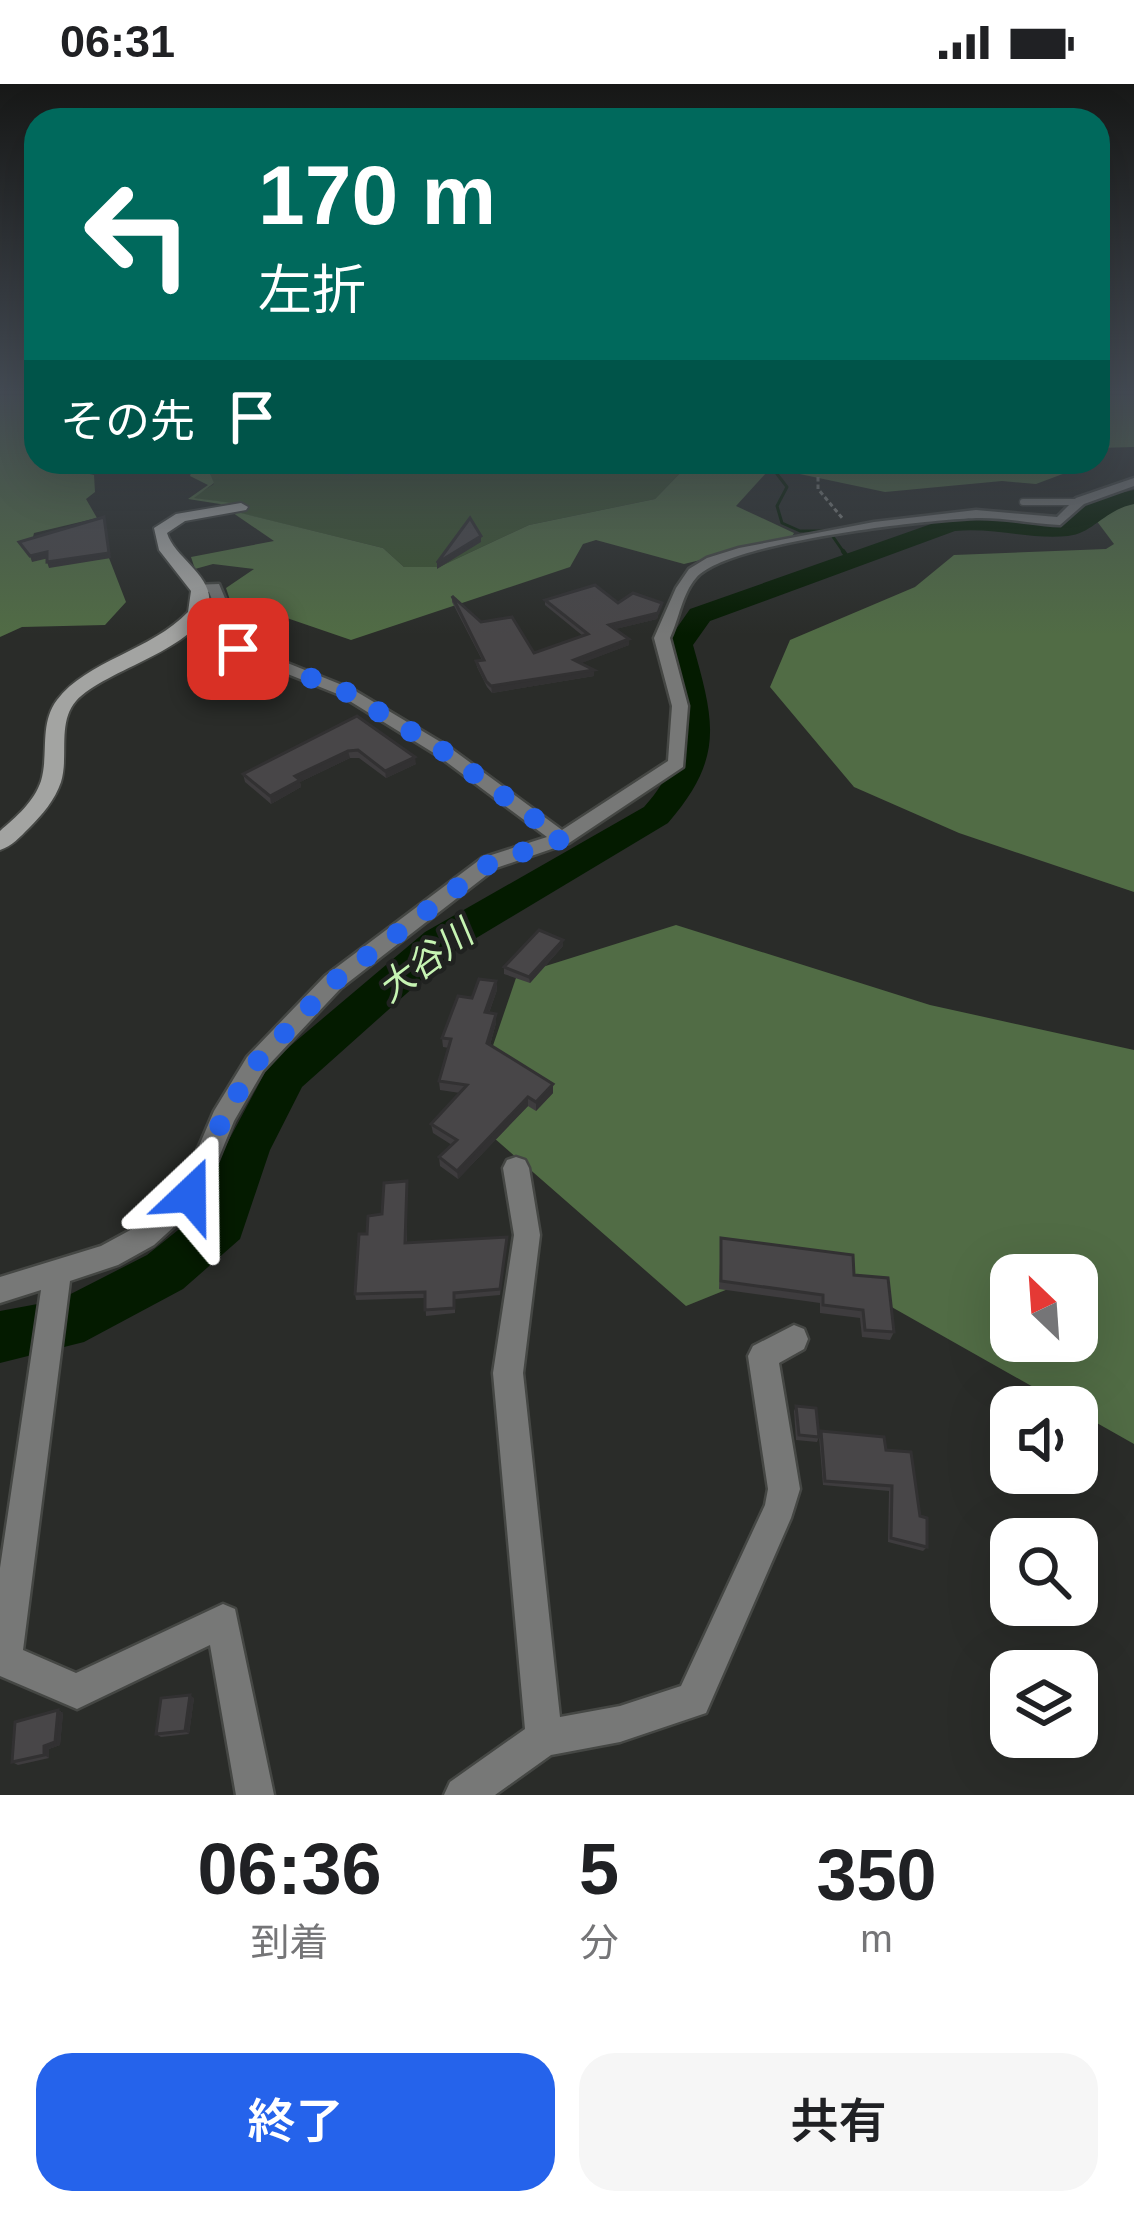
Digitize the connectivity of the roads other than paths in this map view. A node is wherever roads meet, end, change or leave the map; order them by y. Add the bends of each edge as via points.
1 (1134, 482) edge
2 (1023, 502) dead end
3 (1079, 502) junction
4 (242, 507) dead end
5 (197, 588) junction
6 (562, 839) junction
7 (0, 843) edge
8 (516, 1168) dead end
9 (57, 1283) junction
10 (0, 1290) edge
11 (794, 1339) dead end
12 (544, 1738) junction
13 (255, 1795) edge
14 (463, 1795) edge

1 - 3 street
2 - 3 lane
3 - 6 street via 1060,521 976,514 847,530 697,568 662,638 680,706 677,763
4 - 5 street via 196,512 159,531
5 - 6 street via 214,587 238,649 346,692
5 - 7 street via 198,609 183,628 70,696 55,719 52,781
6 - 9 street via 478,871 333,982 255,1064 190,1195 145,1236
8 - 12 street via 527,1234 508,1373
9 - 10 street
9 - 13 street via 4,1660 77,1690 223,1622
11 - 12 street via 763,1356 780,1507 693,1700
12 - 14 street

